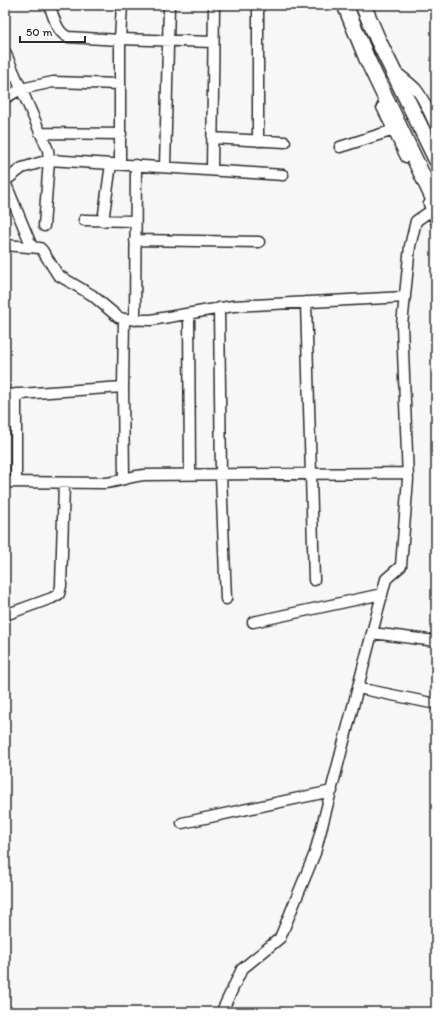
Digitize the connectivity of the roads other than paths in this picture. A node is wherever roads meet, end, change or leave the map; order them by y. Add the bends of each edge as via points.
1 (49, 5) edge
2 (55, 5) edge
3 (122, 5) edge
4 (169, 5) edge
5 (214, 5) edge
6 (258, 5) edge
7 (337, 5) edge
8 (345, 5) edge
9 (362, 5) edge
10 (56, 24) junction
11 (120, 40) junction
12 (168, 41) junction
13 (213, 42) junction
14 (5, 52) edge
15 (393, 70) junction
16 (120, 84) junction
17 (21, 89) junction
18 (5, 98) edge
19 (436, 127) edge
20 (396, 129) junction
21 (40, 133) junction
22 (121, 134) junction
23 (212, 138) junction
24 (258, 141) junction
25 (285, 142) dead end
26 (340, 147) dead end
27 (436, 159) edge
28 (49, 160) junction
29 (115, 164) junction
30 (136, 165) junction
31 (165, 167) junction
32 (212, 170) junction
33 (283, 175) dead end
34 (5, 182) edge
35 (434, 207) edge
36 (84, 220) dead end
37 (103, 220) junction
38 (436, 220) edge
39 (135, 221) junction
40 (44, 226) dead end
41 (135, 240) junction
42 (259, 242) dead end
43 (5, 244) edge
44 (32, 247) junction
45 (405, 297) junction
46 (306, 302) junction
47 (219, 308) junction
48 (189, 314) junction
49 (124, 319) junction
50 (135, 320) junction
51 (123, 387) junction
52 (5, 394) edge
53 (16, 394) junction
54 (407, 473) junction
55 (312, 474) junction
56 (190, 475) junction
57 (221, 475) junction
58 (124, 479) junction
59 (5, 482) edge
60 (16, 482) junction
61 (64, 483) junction
62 (314, 580) dead end
63 (382, 594) junction
64 (226, 599) dead end
65 (5, 615) edge
66 (253, 622) dead end
67 (372, 633) junction
68 (436, 641) edge
69 (358, 688) junction
70 (436, 704) edge
71 (332, 790) junction
72 (182, 823) dead end
73 (223, 1012) edge

1 - 10 street
2 - 10 street
3 - 11 street
4 - 12 street
5 - 13 street
6 - 24 street
7 - 20 street
8 - 20 highway
9 - 15 highway
10 - 11 street via 63,35 68,37
11 - 12 street
11 - 16 street
12 - 13 street
12 - 31 street
13 - 23 street
14 - 17 street
15 - 19 street via 417,90
15 - 27 highway
16 - 17 street via 53,82
16 - 22 street
17 - 18 street
17 - 21 street
20 - 26 street
20 - 35 highway
21 - 22 street
21 - 28 street via 48,150
22 - 29 street
23 - 24 street
23 - 32 street
24 - 25 street
28 - 29 street
28 - 34 street via 22,168
28 - 40 street
29 - 30 street
29 - 37 street
30 - 31 street
30 - 39 street
31 - 32 street
32 - 33 street
34 - 44 street
35 - 38 street
35 - 45 street via 416,221 410,246
36 - 37 street
37 - 39 street
39 - 41 street
41 - 42 street
41 - 50 street
43 - 44 street
44 - 49 street via 42,250 58,275 92,295
45 - 46 street
45 - 54 street via 402,326
46 - 47 street
46 - 55 street
47 - 48 street
47 - 57 street
48 - 50 street
48 - 56 street
49 - 50 street
49 - 51 street
51 - 53 street
51 - 58 street
52 - 53 street
53 - 60 street
54 - 55 street
54 - 63 street via 401,566 386,579
55 - 57 street
55 - 62 street
56 - 57 street
56 - 58 street via 144,475
57 - 64 street
58 - 61 street via 105,484
59 - 60 street
60 - 61 street
61 - 65 street via 59,594
63 - 66 street
63 - 67 street
67 - 68 street
67 - 69 street
69 - 70 street
69 - 71 street
71 - 72 street
71 - 73 street via 315,853 280,938 242,969

